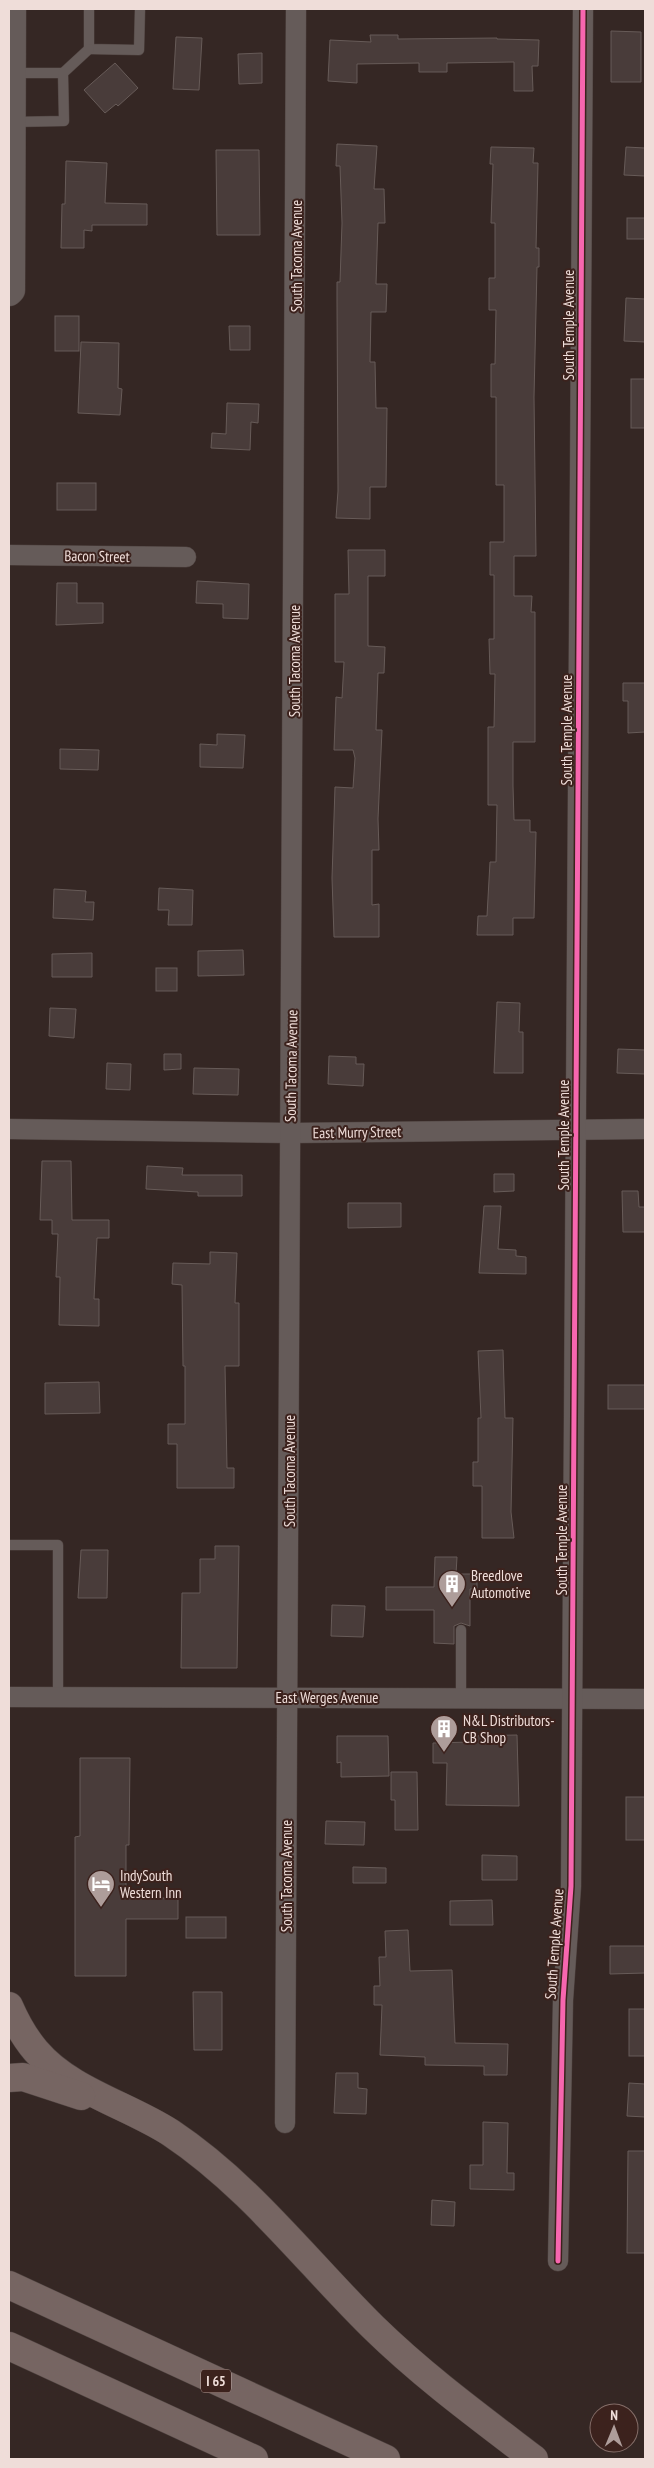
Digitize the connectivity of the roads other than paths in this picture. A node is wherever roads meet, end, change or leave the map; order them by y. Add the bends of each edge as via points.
1 (12, 9) edge
2 (89, 9) edge
3 (140, 9) edge
4 (296, 9) edge
5 (583, 9) edge
6 (89, 49) junction
7 (12, 73) junction
8 (63, 73) junction
9 (11, 122) junction
10 (9, 292) edge
11 (9, 555) edge
12 (186, 557) dead end
13 (9, 1129) edge
14 (575, 1129) junction
15 (645, 1129) edge
16 (291, 1133) junction
17 (9, 1545) edge
18 (461, 1630) dead end
19 (9, 1697) edge
20 (58, 1697) junction
21 (288, 1697) junction
22 (461, 1698) junction
23 (572, 1699) junction
24 (645, 1699) edge
25 (9, 2006) edge
26 (9, 2078) edge
27 (110, 2100) junction
28 (285, 2123) dead end
29 (558, 2261) dead end
30 (9, 2286) edge
31 (9, 2346) edge
32 (254, 2459) edge
33 (386, 2459) edge
34 (534, 2459) edge

1 - 7 main road
2 - 6 lane
3 - 6 lane via 139,50
4 - 16 street, South Tacoma Avenue
5 - 14 street, South Temple Avenue
6 - 8 lane
7 - 8 lane
7 - 9 main road
8 - 9 lane via 64,121
9 - 10 main road
11 - 12 street, Bacon Street
13 - 16 street, East Murry Street
14 - 15 street, East Murry Street
14 - 16 street, East Murry Street
14 - 23 street, South Temple Avenue
16 - 21 street, South Tacoma Avenue
17 - 20 lane via 58,1545
18 - 22 lane
19 - 20 street, East Werges Avenue
20 - 21 street, East Werges Avenue
21 - 22 street, East Werges Avenue
21 - 28 street, South Tacoma Avenue
22 - 23 street, East Werges Avenue
23 - 24 street, East Werges Avenue
23 - 29 street, South Temple Avenue via 571,1886 563,2000
25 - 27 highway via 37,2053 76,2083
26 - 27 highway via 23,2077 75,2095
27 - 34 highway via 171,2133 217,2168 405,2356 444,2391
30 - 33 highway, I 65
31 - 32 highway

